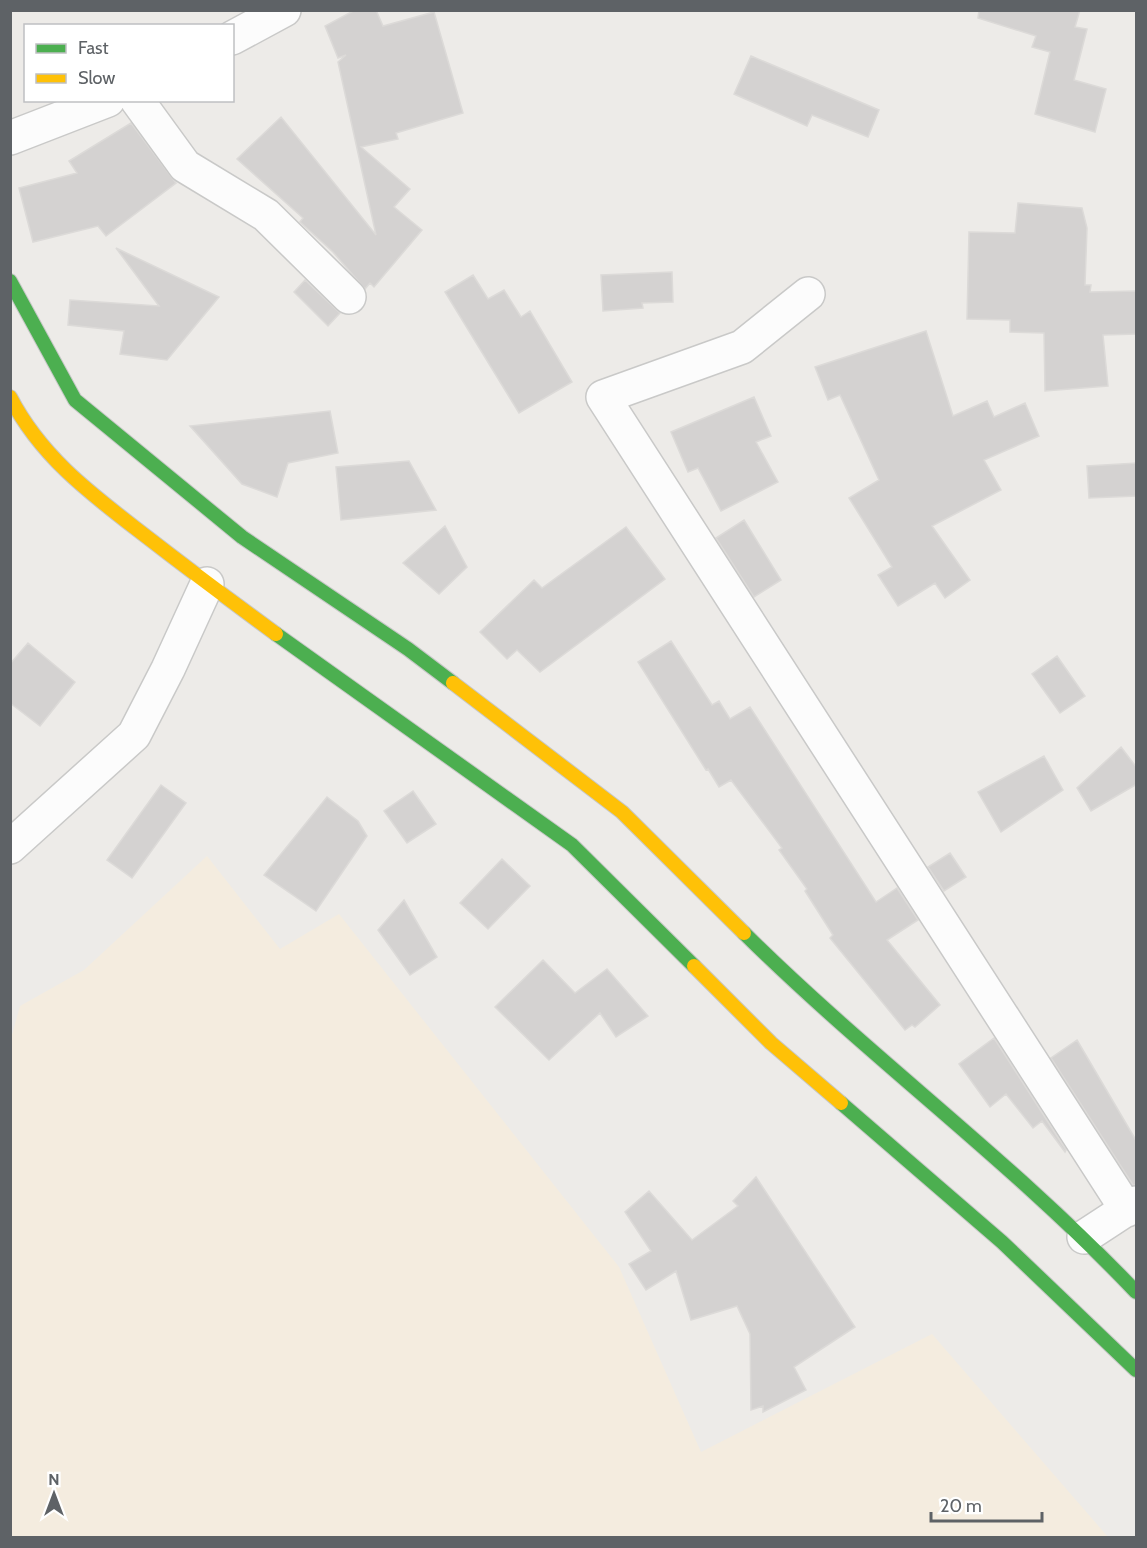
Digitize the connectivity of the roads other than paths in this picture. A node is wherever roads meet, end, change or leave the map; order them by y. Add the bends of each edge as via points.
1 (284, 10) edge
2 (234, 37) edge
3 (103, 102) edge
4 (138, 102) edge
5 (10, 138) edge
6 (10, 281) edge
7 (808, 294) dead end
8 (349, 297) dead end
9 (10, 398) edge
10 (207, 584) junction
11 (10, 847) edge
12 (1132, 1207) edge
13 (1084, 1237) junction
14 (1137, 1292) edge
15 (1137, 1370) edge

1 - 2 street
3 - 5 street
4 - 8 street via 185,166 266,215
6 - 13 main road via 75,400 242,537 408,649 622,812 808,997
7 - 12 street via 742,347 603,397
9 - 10 main road via 21,418 69,476
10 - 11 street via 134,735
10 - 15 main road via 572,844 771,1043 1002,1242
12 - 13 street
13 - 14 main road

